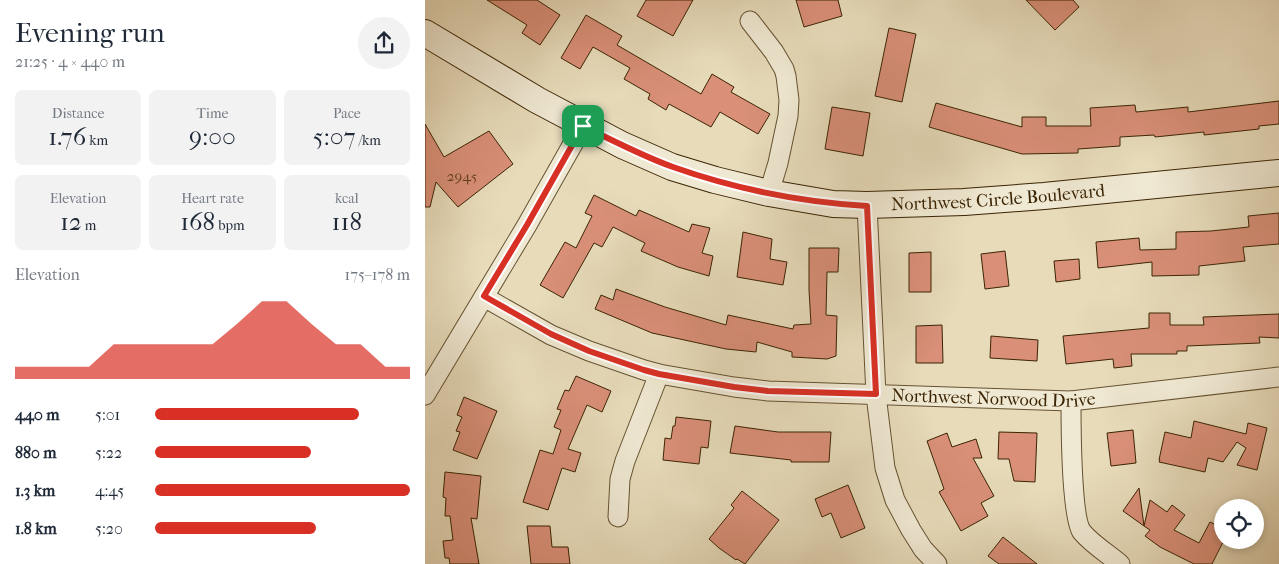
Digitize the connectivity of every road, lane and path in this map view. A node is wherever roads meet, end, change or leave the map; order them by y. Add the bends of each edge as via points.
1 (750, 21) dead end
2 (425, 33) edge
3 (583, 126) junction
4 (1279, 173) edge
5 (769, 194) junction
6 (867, 206) junction
7 (484, 296) junction
8 (659, 374) junction
9 (1279, 377) edge
10 (876, 394) junction
11 (425, 395) edge
12 (1071, 401) junction
13 (618, 517) dead end
14 (937, 564) edge
15 (1120, 564) edge

1 - 5 street via 784,69 789,100
2 - 3 main road, Northwest Circle Boulevard
3 - 5 main road, Northwest Circle Boulevard via 673,166
3 - 7 street
4 - 6 main road, Northwest Circle Boulevard via 1044,196
5 - 6 main road, Northwest Circle Boulevard
6 - 10 street
7 - 8 street, Northwest Norwood Drive via 551,334 589,351
7 - 11 street
8 - 10 street, Northwest Norwood Drive via 768,391
8 - 13 street via 625,460 620,479
9 - 12 street, Northwest Norwood Drive
10 - 12 street, Northwest Norwood Drive
10 - 14 street via 885,468 895,500 923,549
12 - 15 street via 1077,523 1089,539

